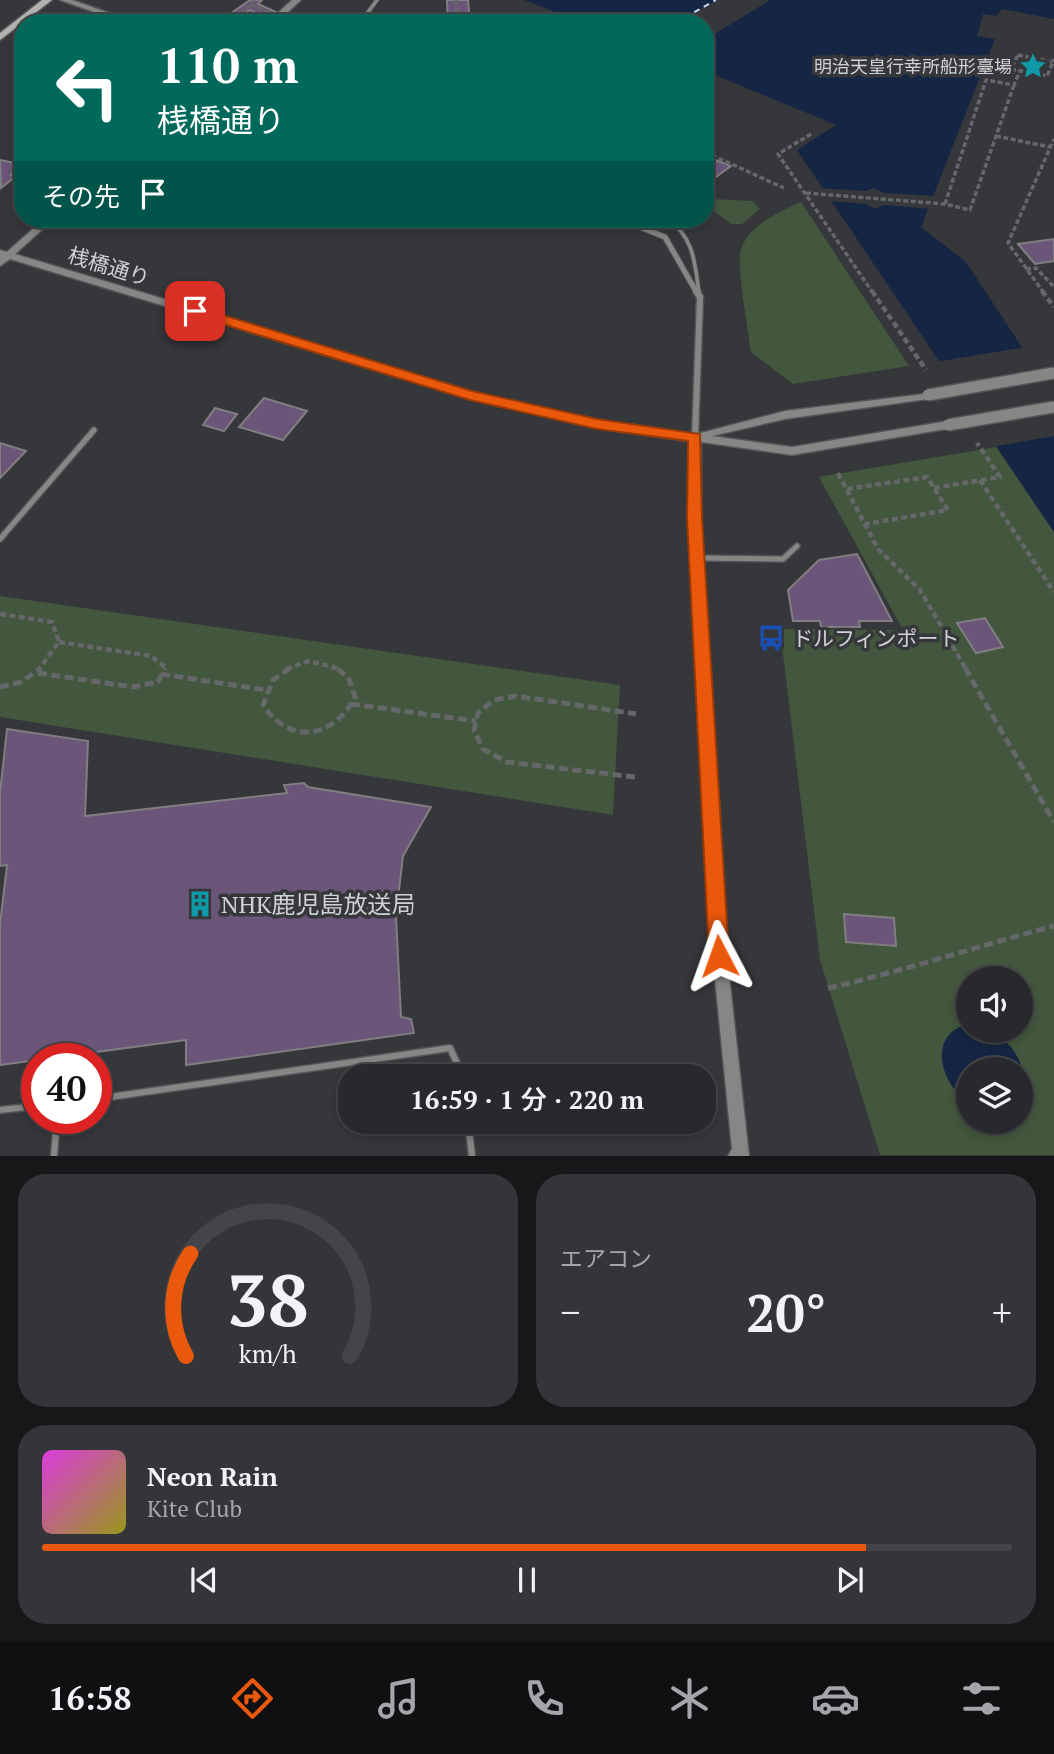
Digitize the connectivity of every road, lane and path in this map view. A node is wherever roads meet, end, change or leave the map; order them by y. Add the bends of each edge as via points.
1 (48, 0) edge
2 (64, 0) edge
3 (256, 0) edge
4 (297, 0) edge
5 (251, 4) junction
6 (30, 14) edge
7 (107, 14) edge
8 (240, 14) edge
9 (271, 14) edge
10 (281, 14) edge
11 (14, 26) edge
12 (0, 37) edge
13 (1054, 60) edge
14 (1020, 71) junction
15 (1014, 85) junction
16 (811, 134) dead end
17 (996, 136) junction
18 (1054, 139) edge
19 (1050, 147) junction
20 (714, 156) edge
21 (784, 188) dead end
22 (805, 193) junction
23 (945, 204) junction
24 (38, 228) edge
25 (642, 228) edge
26 (679, 228) edge
27 (3, 257) edge
28 (1026, 269) junction
29 (1054, 287) edge
30 (700, 297) junction
31 (1054, 307) edge
32 (1054, 373) edge
33 (930, 375) dead end
34 (1054, 407) edge
35 (94, 430) dead end
36 (695, 437) junction
37 (976, 443) dead end
38 (838, 473) dead end
39 (980, 480) junction
40 (934, 488) junction
41 (847, 489) junction
42 (865, 524) junction
43 (0, 539) edge
44 (797, 546) dead end
45 (697, 558) junction
46 (1054, 592) edge
47 (0, 614) edge
48 (60, 642) junction
49 (38, 673) junction
50 (161, 674) junction
51 (0, 687) edge
52 (266, 690) junction
53 (351, 704) junction
54 (636, 714) dead end
55 (476, 721) junction
56 (635, 777) dead end
57 (1054, 822) edge
58 (1054, 926) edge
59 (828, 988) dead end
60 (338, 1064) edge
61 (339, 1064) edge
62 (457, 1064) edge
63 (112, 1097) edge
64 (21, 1108) edge
65 (0, 1110) edge
66 (56, 1134) edge
67 (469, 1134) edge
68 (739, 1155) edge
69 (54, 1156) edge
70 (472, 1156) edge

1 - 6 main road
2 - 7 street
3 - 5 path, bridge
4 - 10 street
5 - 8 path
5 - 9 path, bridge
11 - 12 main road
13 - 14 path via 1047,76
13 - 14 path via 1018,55 1011,69
14 - 15 path
15 - 17 path
15 - 23 path via 986,80
16 - 22 path via 778,154
17 - 19 path
17 - 23 path via 970,209
18 - 19 path
19 - 28 path via 1008,243
20 - 21 path
22 - 23 path
22 - 33 path
24 - 27 street
25 - 30 street via 665,237
26 - 30 lane via 692,246
27 - 36 street, 桟橋通り via 470,395 597,424
28 - 29 path via 1036,268
28 - 31 path
30 - 36 street
32 - 36 street, bridge via 785,415
34 - 36 street, 桟橋通り, bridge via 792,451
35 - 43 lane
36 - 45 street
37 - 39 path via 1000,477
38 - 41 path
39 - 40 path
39 - 46 path
40 - 41 path via 927,477
40 - 42 path via 948,510
41 - 42 path
42 - 57 path via 878,549 920,590
44 - 45 lane via 783,559
45 - 68 street via 718,942
47 - 48 path via 52,622
48 - 49 path
48 - 50 path via 150,656 165,667
49 - 50 path via 133,687 158,682
49 - 51 path via 20,684
50 - 52 path
52 - 53 path via 263,705 274,722 296,732 323,729 345,716
52 - 53 path via 284,668 309,660 334,664 351,677 355,697
53 - 55 path
54 - 55 path via 516,696 494,700 478,713
55 - 56 path via 474,730 483,749 507,762
58 - 59 path via 950,953 904,971
60 - 63 lane
61 - 62 lane via 450,1048
64 - 65 lane
66 - 69 lane
67 - 70 lane

